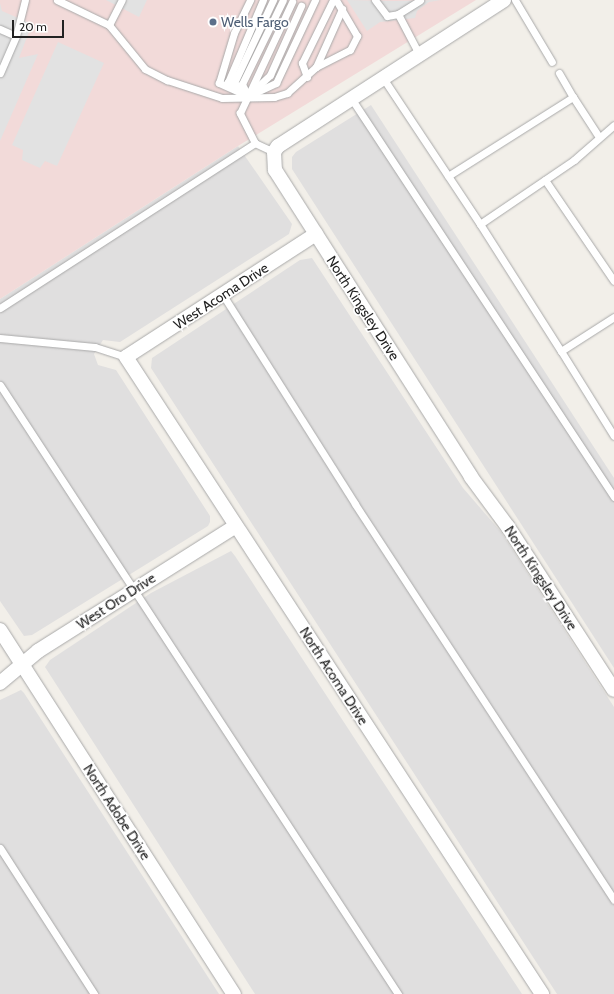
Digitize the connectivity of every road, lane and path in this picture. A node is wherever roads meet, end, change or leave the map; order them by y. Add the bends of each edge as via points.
1 (25, 0) edge
2 (57, 0) edge
3 (122, 0) edge
4 (250, 0) edge
5 (263, 0) edge
6 (273, 0) edge
7 (283, 0) edge
8 (315, 0) edge
9 (335, 0) edge
10 (375, 0) edge
11 (420, 0) edge
12 (504, 0) edge
13 (515, 0) edge
14 (292, 2) dead end
15 (301, 6) dead end
16 (342, 10) junction
17 (398, 14) junction
18 (109, 25) junction
19 (0, 29) edge
20 (16, 36) junction
21 (419, 54) junction
22 (552, 62) dead end
23 (316, 67) junction
24 (0, 73) edge
25 (559, 73) dead end
26 (307, 77) junction
27 (383, 78) junction
28 (248, 96) junction
29 (573, 97) junction
30 (351, 98) junction
31 (614, 125) edge
32 (599, 136) junction
33 (255, 143) junction
34 (274, 152) junction
35 (448, 176) junction
36 (545, 180) junction
37 (480, 224) junction
38 (316, 234) junction
39 (614, 281) edge
40 (223, 295) junction
41 (0, 308) edge
42 (614, 317) edge
43 (0, 338) edge
44 (561, 351) junction
45 (126, 357) junction
46 (0, 385) edge
47 (614, 436) edge
48 (614, 497) edge
49 (236, 526) junction
50 (135, 588) junction
51 (0, 630) edge
52 (22, 666) junction
53 (0, 683) edge
54 (614, 690) edge
55 (0, 848) edge
56 (614, 900) edge
57 (94, 994) edge
58 (234, 994) edge
59 (398, 994) edge
60 (542, 994) edge

1 - 20 lane
2 - 18 lane
3 - 18 lane
4 - 28 lane via 234,33 219,82
5 - 28 lane via 228,82
6 - 28 lane via 234,83
7 - 28 lane via 242,84
8 - 28 lane via 276,83
9 - 16 lane
9 - 26 lane via 302,63
10 - 17 lane via 387,16
11 - 17 lane
12 - 21 street
13 - 22 lane
14 - 28 lane
15 - 28 lane via 270,76
16 - 23 lane
16 - 23 lane via 354,30 356,42 345,54
17 - 21 lane
18 - 28 lane via 145,69 167,80 222,98
19 - 20 lane
20 - 24 lane
21 - 27 street
23 - 26 lane
25 - 29 lane
26 - 28 lane via 287,93 274,97
27 - 30 street
27 - 35 lane
28 - 33 lane via 240,112
29 - 32 lane
29 - 35 lane
30 - 34 street via 278,146
30 - 48 lane
31 - 32 lane
32 - 36 lane via 574,160
33 - 34 lane
33 - 41 lane
34 - 38 street, North Kingsley Drive via 275,170
35 - 37 lane
36 - 37 lane
36 - 39 lane
37 - 44 lane
38 - 40 street, West Acoma Drive
38 - 54 street, North Kingsley Drive
40 - 45 street, West Acoma Drive
40 - 56 lane via 355,504
42 - 44 lane
43 - 45 lane via 95,347
44 - 47 lane
45 - 49 street, North Acoma Drive
46 - 50 lane
49 - 50 street, West Oro Drive
49 - 60 street, North Acoma Drive
50 - 52 street, West Oro Drive via 38,651
50 - 59 lane
51 - 52 street, North Adobe Drive
52 - 53 street, West Oro Drive
52 - 58 street, North Adobe Drive
55 - 57 lane

